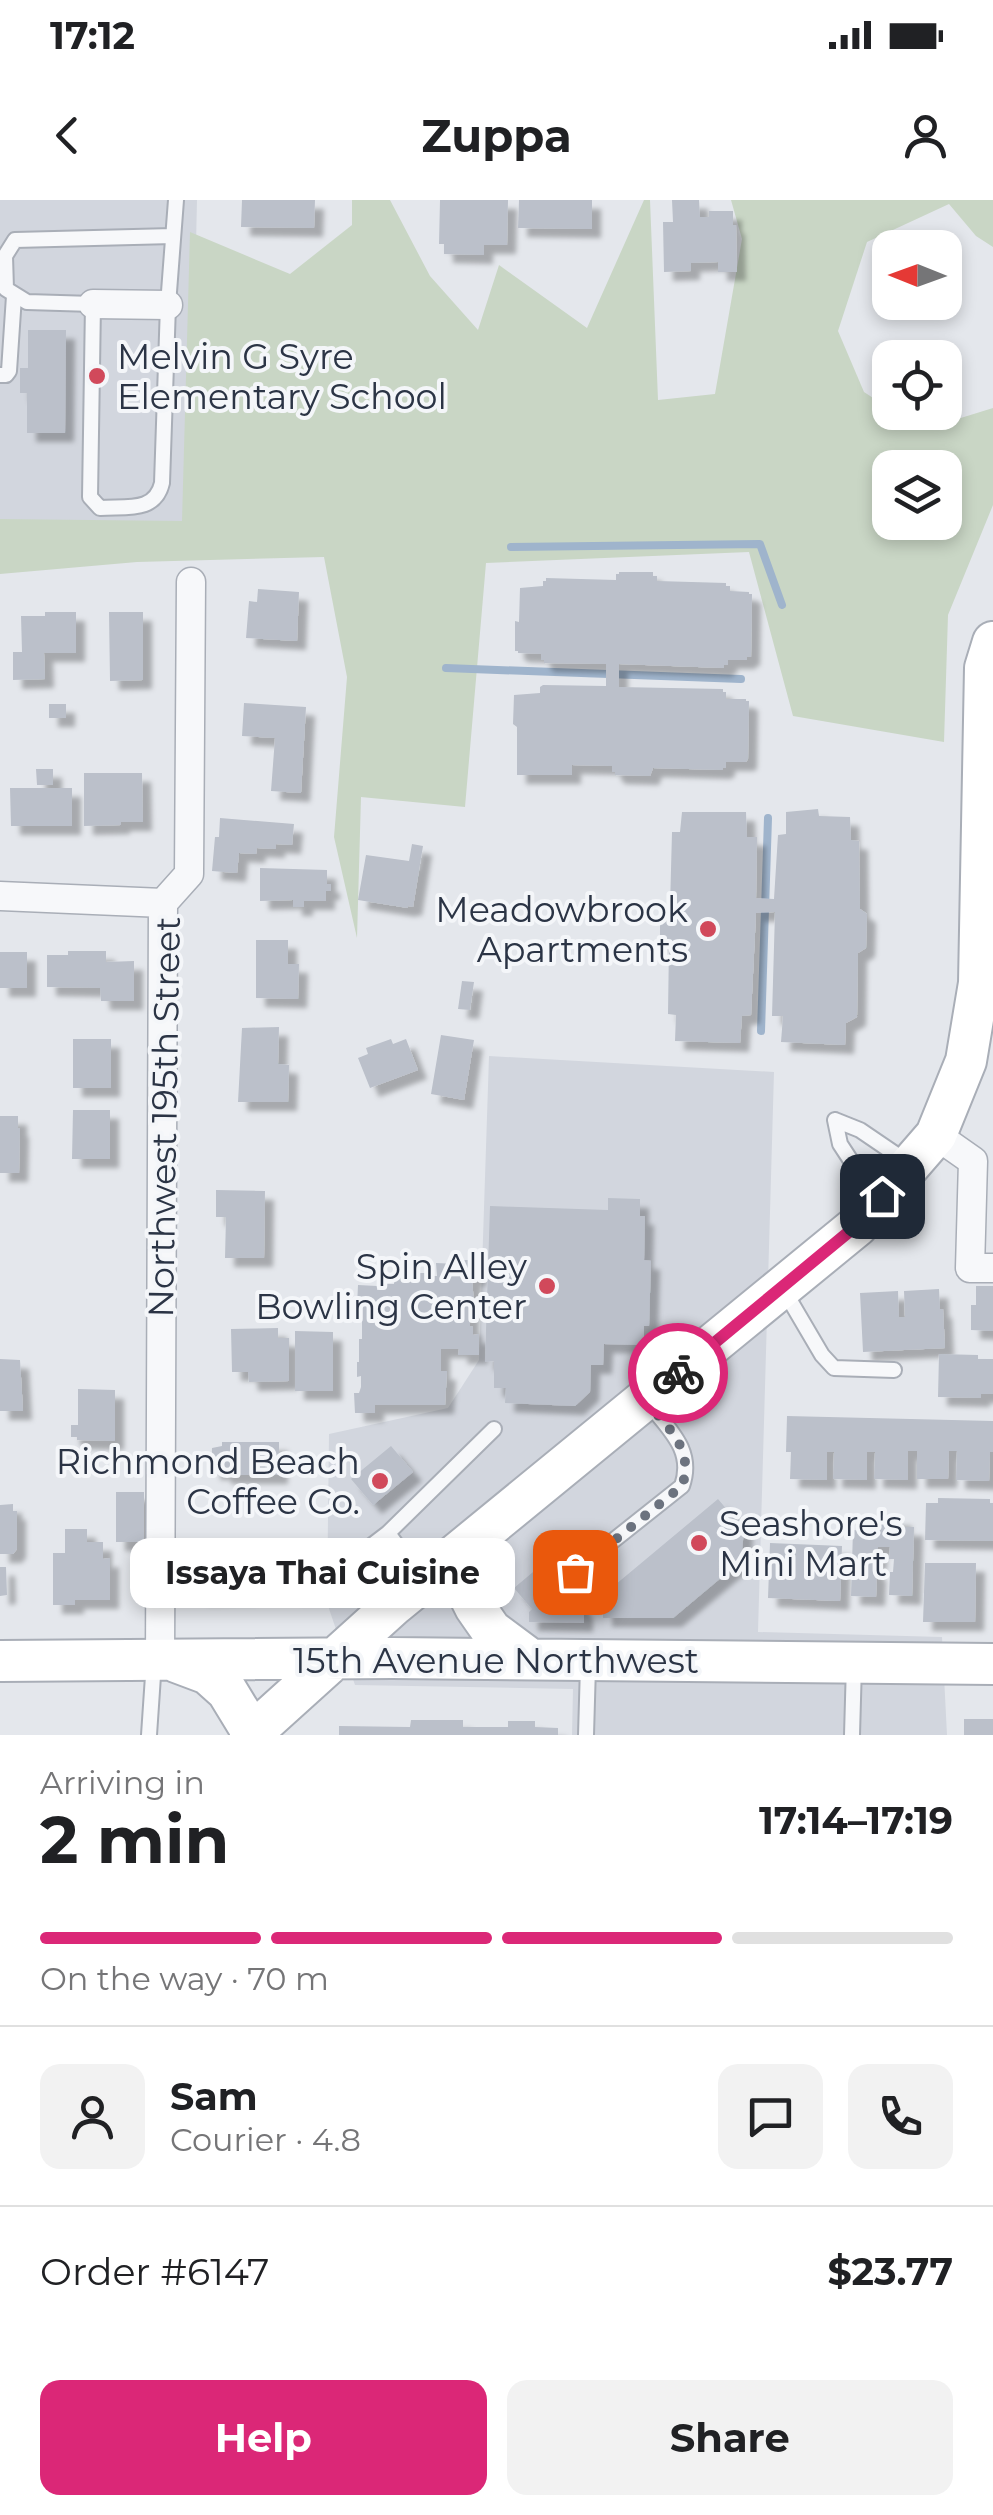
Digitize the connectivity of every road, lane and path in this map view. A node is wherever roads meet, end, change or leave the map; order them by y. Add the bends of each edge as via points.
1 (176, 200) edge
2 (173, 236) junction
3 (14, 296) junction
4 (93, 304) junction
5 (168, 304) junction
6 (0, 375) edge
7 (190, 582) dead end
8 (991, 654) edge
9 (0, 896) edge
10 (987, 902) edge
11 (163, 903) junction
12 (986, 961) edge
13 (923, 1149) junction
14 (882, 1196) junction
15 (993, 1268) edge
16 (782, 1288) junction
17 (894, 1370) dead end
18 (645, 1400) junction
19 (494, 1429) dead end
20 (388, 1533) junction
21 (354, 1559) dead end
22 (437, 1570) junction
23 (575, 1572) dead end
24 (334, 1658) junction
25 (530, 1659) junction
26 (162, 1660) junction
27 (588, 1660) junction
28 (0, 1661) edge
29 (854, 1663) junction
30 (993, 1664) edge
31 (251, 1733) edge
32 (150, 1735) edge
33 (586, 1735) edge
34 (852, 1735) edge

1 - 2 lane
2 - 3 lane via 15,240 6,256 6,289
2 - 5 lane
3 - 4 lane
3 - 6 lane via 10,371
4 - 5 street
4 - 5 lane via 90,497 100,508 150,504 159,496
7 - 11 street, Northwest 195th Street via 189,874
8 - 10 main road via 985,668
9 - 11 street
10 - 12 main road
11 - 26 street, Northwest 195th Street
12 - 13 main road via 966,1061
13 - 14 main road
13 - 14 lane via 835,1120 840,1144
13 - 15 street via 973,1161 970,1268
14 - 16 main road
16 - 17 lane via 834,1368
16 - 18 main road
18 - 22 main road
18 - 23 lane via 684,1450 682,1486
19 - 20 lane
20 - 21 lane
20 - 22 lane
22 - 24 main road
22 - 25 main road via 492,1630
24 - 25 main road, 15th Avenue Northwest
24 - 26 main road, 15th Avenue Northwest
24 - 31 main road
25 - 27 main road, 15th Avenue Northwest
26 - 28 main road, 15th Avenue Northwest
26 - 31 main road via 208,1674 226,1690
26 - 32 lane
27 - 29 main road, 15th Avenue Northwest
27 - 33 lane
29 - 30 main road, 15th Avenue Northwest
29 - 34 lane

